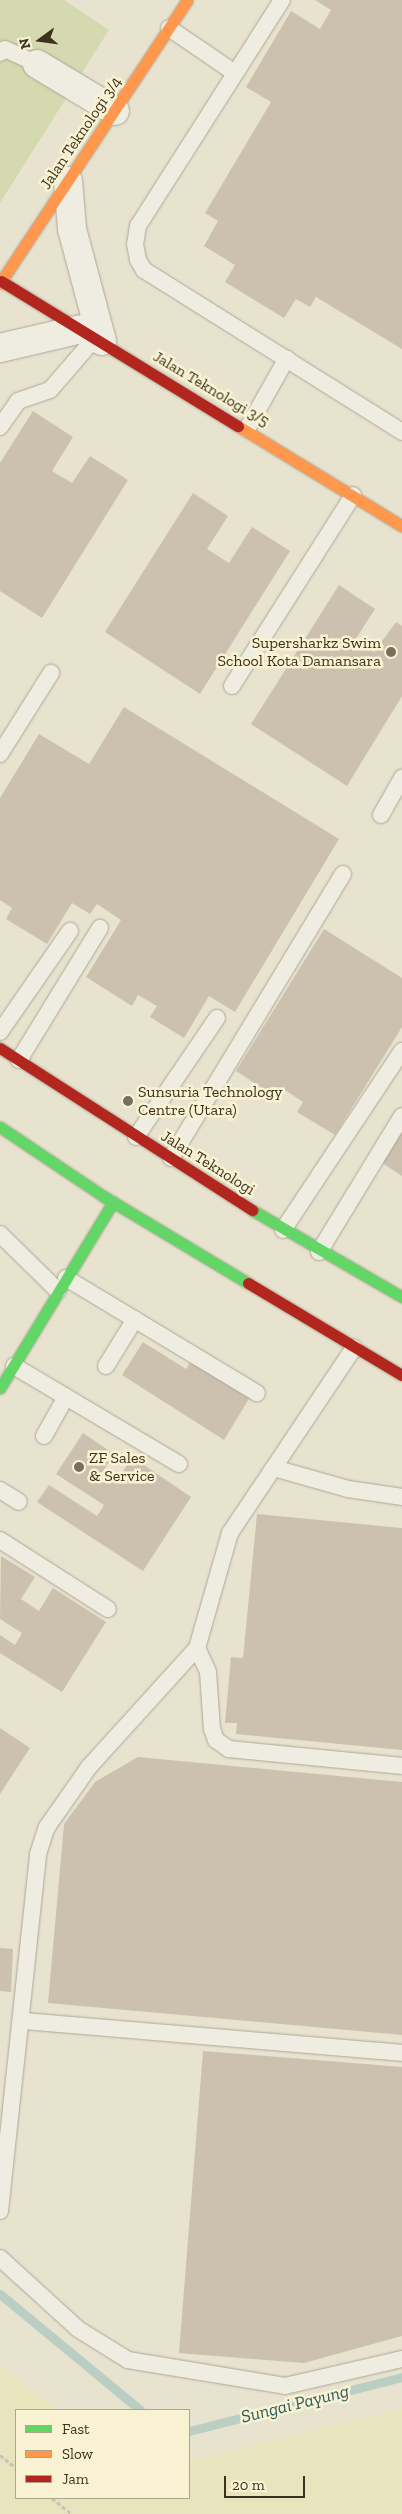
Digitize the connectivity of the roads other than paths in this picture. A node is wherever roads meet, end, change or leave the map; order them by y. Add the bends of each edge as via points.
1 (187, 0) edge
2 (282, 0) edge
3 (169, 28) junction
4 (0, 53) edge
5 (37, 64) joint
6 (236, 73) junction
7 (115, 111) junction
8 (68, 181) junction
9 (0, 282) edge
10 (93, 336) junction
11 (0, 348) edge
12 (287, 358) junction
13 (0, 427) edge
14 (247, 430) junction
15 (402, 432) edge
16 (353, 496) junction
17 (402, 526) edge
18 (51, 673) dead end
19 (232, 686) dead end
20 (0, 754) edge
21 (402, 778) edge
22 (380, 815) dead end
23 (343, 874) dead end
24 (100, 928) dead end
25 (70, 931) dead end
26 (218, 1018) dead end
27 (0, 1032) edge
28 (0, 1048) edge
29 (402, 1051) edge
30 (18, 1060) junction
31 (402, 1116) edge
32 (0, 1127) edge
33 (136, 1136) junction
34 (171, 1158) junction
35 (113, 1202) junction
36 (283, 1230) junction
37 (0, 1234) edge
38 (319, 1252) junction
39 (62, 1284) junction
40 (402, 1297) edge
41 (135, 1319) junction
42 (354, 1348) junction
43 (14, 1366) junction
44 (106, 1366) dead end
45 (402, 1375) edge
46 (0, 1388) edge
47 (257, 1393) dead end
48 (66, 1397) junction
49 (44, 1436) dead end
50 (179, 1464) dead end
51 (274, 1468) junction
52 (0, 1490) edge
53 (402, 1497) edge
54 (19, 1502) dead end
55 (0, 1540) edge
56 (108, 1609) dead end
57 (197, 1648) junction
58 (402, 1766) edge
59 (23, 2020) junction
60 (402, 2053) edge
61 (0, 2211) edge
62 (0, 2258) edge
63 (402, 2359) edge

1 - 3 street, Jalan Teknologi 3/4
2 - 6 lane
3 - 6 lane
3 - 7 street, Jalan Teknologi 3/4
4 - 5 lane via 5,49
5 - 7 street
6 - 12 lane via 138,226 134,244 144,270
7 - 8 street, Jalan Teknologi 3/4
8 - 9 street, Jalan Teknologi 3/4
8 - 10 street via 77,254
9 - 10 street, Jalan Teknologi 3/5
10 - 11 street
10 - 13 lane via 50,390 18,401
10 - 14 street, Jalan Teknologi 3/5
12 - 14 lane
12 - 15 lane
14 - 16 street, Jalan Teknologi 3/5
16 - 17 street, Jalan Teknologi 3/5
16 - 19 lane
18 - 20 lane
21 - 22 lane
23 - 34 lane
24 - 30 lane
25 - 27 lane
26 - 33 lane
28 - 30 street, Jalan Teknologi
29 - 36 lane
30 - 33 street, Jalan Teknologi
31 - 38 lane
32 - 35 street
33 - 34 street, Jalan Teknologi
34 - 36 street, Jalan Teknologi
35 - 39 street
35 - 42 street
36 - 38 street, Jalan Teknologi
37 - 39 lane
38 - 40 street, Jalan Teknologi
39 - 41 lane
39 - 43 street
41 - 44 lane
41 - 47 lane
42 - 45 street
42 - 51 lane
43 - 46 street
43 - 48 lane
48 - 49 lane
48 - 50 lane
51 - 53 lane via 348,1490
51 - 57 lane via 230,1533
52 - 54 lane
55 - 56 lane
57 - 58 lane via 208,1672 212,1728 216,1740 229,1749
57 - 59 lane via 89,1767 47,1826 38,1854
59 - 60 lane
59 - 61 lane
62 - 63 lane via 78,2329 128,2360 285,2386

